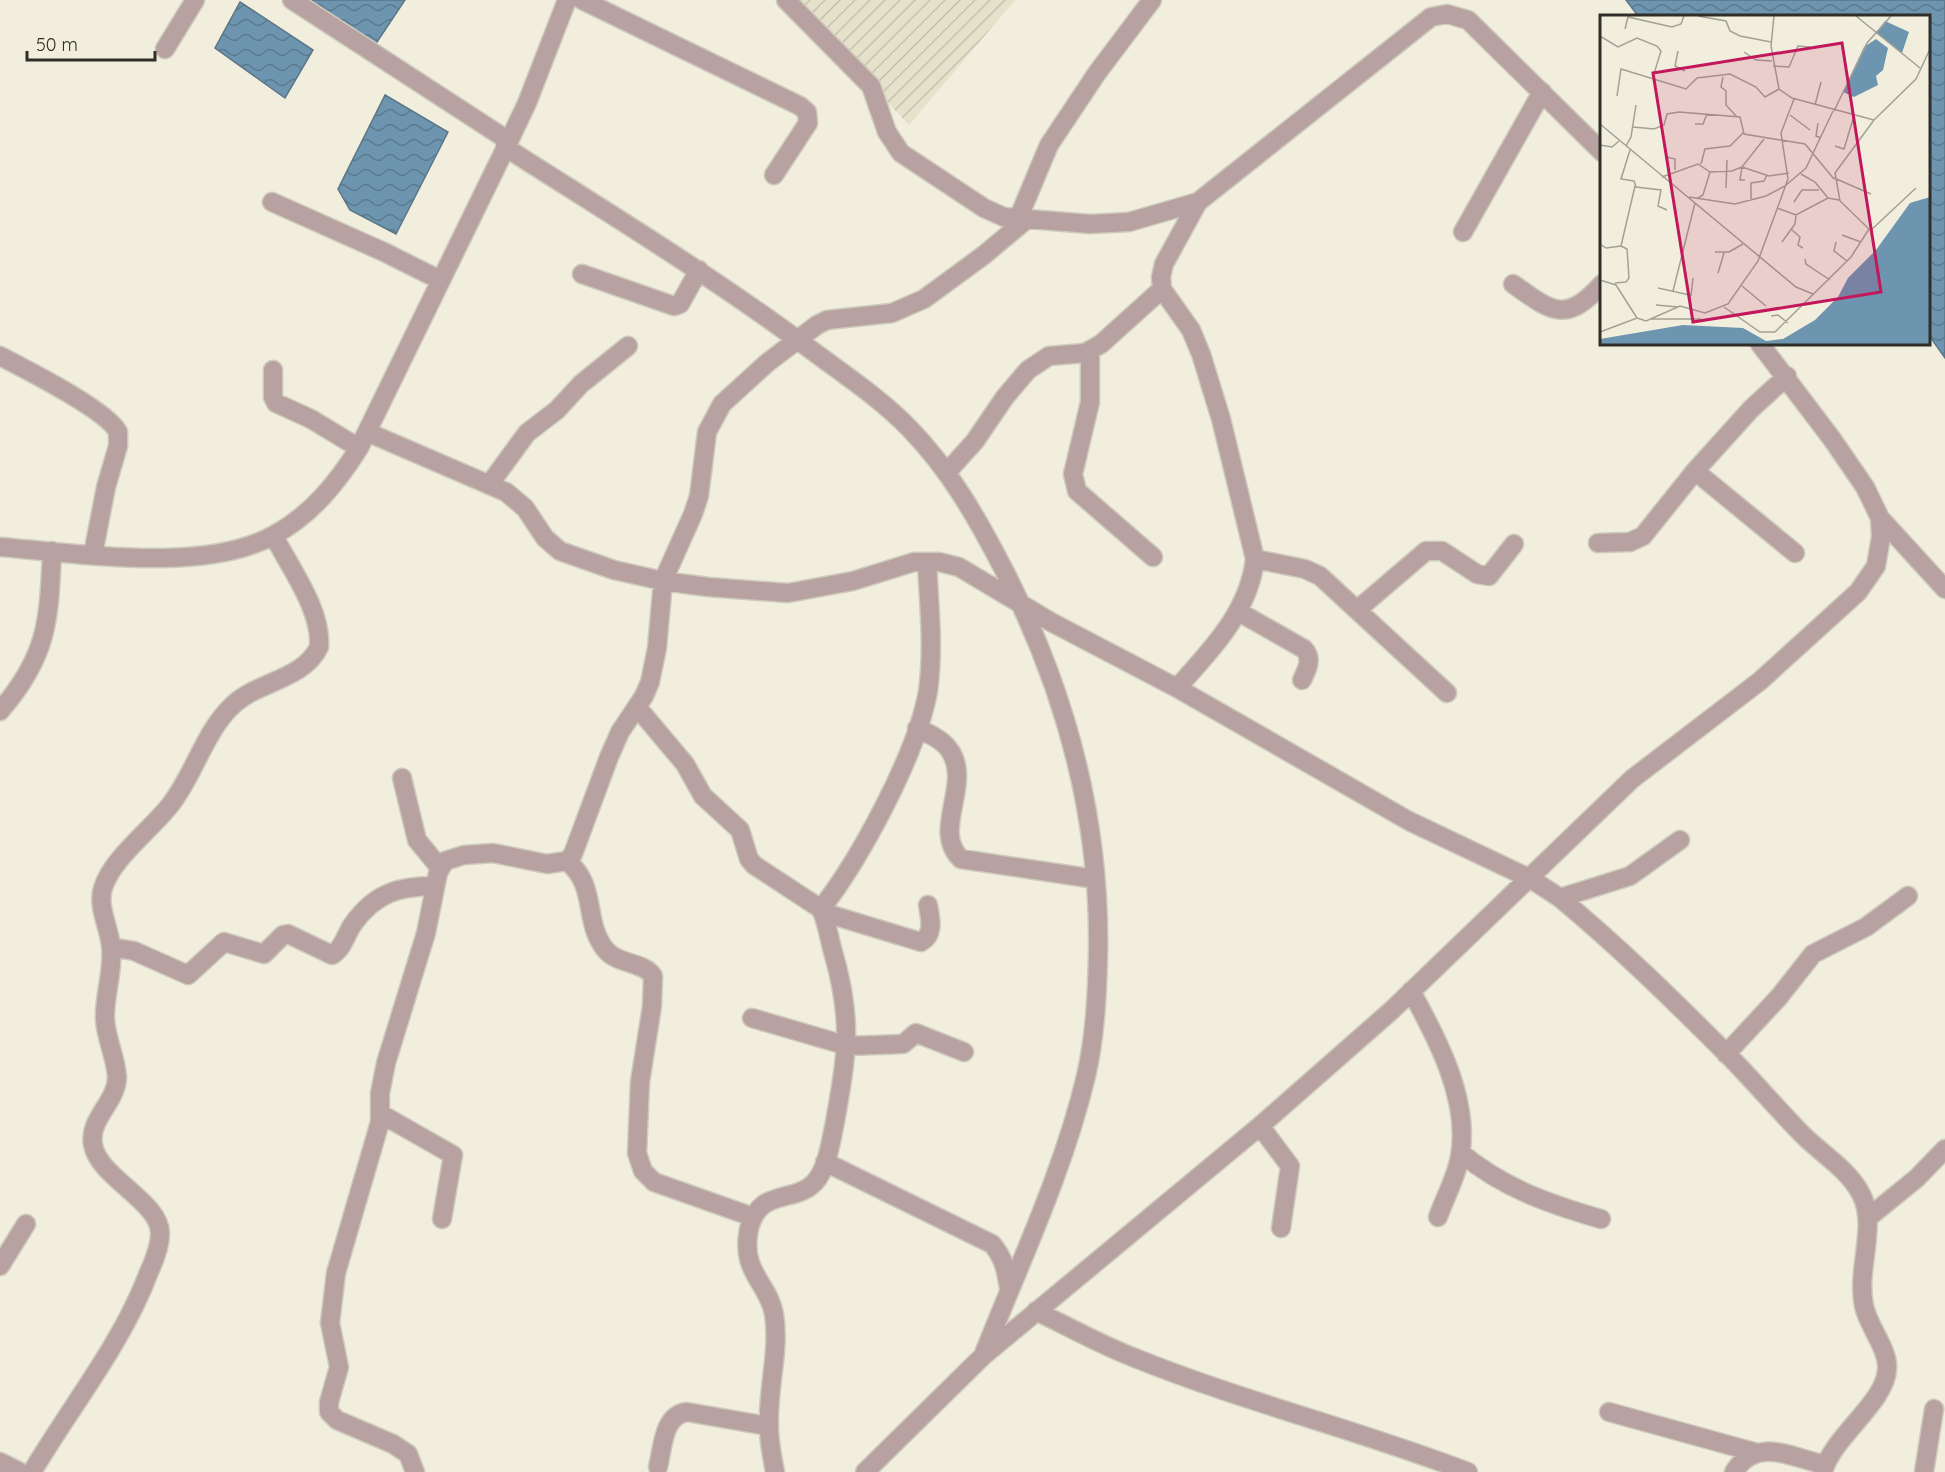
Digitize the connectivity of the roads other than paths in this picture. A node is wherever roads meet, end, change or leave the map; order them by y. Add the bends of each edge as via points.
1 (195, 0) edge
2 (292, 0) edge
3 (567, 0) edge
4 (582, 0) edge
5 (786, 0) edge
6 (1152, 0) edge
7 (1456, 0) edge
8 (1468, 20) junction
9 (165, 49) dead end
10 (1542, 93) junction
11 (507, 144) junction
12 (1600, 150) edge
13 (774, 175) dead end
14 (272, 202) dead end
15 (1198, 202) junction
16 (1022, 219) junction
17 (1463, 232) dead end
18 (699, 270) junction
19 (582, 274) dead end
20 (440, 280) junction
21 (1513, 284) dead end
22 (1600, 286) edge
23 (1162, 289) junction
24 (798, 340) junction
25 (1761, 345) edge
26 (628, 346) dead end
27 (1090, 351) junction
28 (0, 356) edge
29 (273, 370) dead end
30 (1788, 376) junction
31 (363, 440) junction
32 (948, 471) junction
33 (1695, 471) junction
34 (489, 485) junction
35 (1880, 518) junction
36 (274, 536) junction
37 (1598, 543) dead end
38 (1514, 544) dead end
39 (0, 547) edge
40 (52, 551) junction
41 (1794, 553) dead end
42 (93, 554) junction
43 (1153, 557) dead end
44 (1255, 559) junction
45 (927, 562) junction
46 (663, 581) junction
47 (1945, 589) edge
48 (1020, 602) junction
49 (1357, 610) junction
50 (1239, 612) junction
51 (1302, 680) dead end
52 (1177, 688) junction
53 (1447, 693) dead end
54 (637, 707) junction
55 (0, 711) edge
56 (917, 728) junction
57 (402, 778) dead end
58 (1680, 840) dead end
59 (567, 861) junction
60 (440, 868) junction
61 (1095, 879) junction
62 (1531, 879) junction
63 (435, 886) junction
64 (1908, 896) dead end
65 (1560, 898) junction
66 (928, 905) dead end
67 (822, 910) junction
68 (111, 947) junction
69 (1411, 991) junction
70 (752, 1018) dead end
71 (848, 1046) junction
72 (964, 1052) dead end
73 (1726, 1054) junction
74 (381, 1114) junction
75 (1260, 1126) junction
76 (1945, 1149) edge
77 (1461, 1153) junction
78 (825, 1162) junction
79 (1438, 1216) dead end
80 (753, 1217) junction
81 (1869, 1218) junction
82 (442, 1219) dead end
83 (1601, 1219) dead end
84 (26, 1224) dead end
85 (1281, 1228) dead end
86 (0, 1266) edge
87 (1009, 1290) junction
88 (1036, 1311) junction
89 (983, 1356) junction
90 (1934, 1408) dead end
91 (1609, 1412) dead end
92 (768, 1426) junction
93 (1754, 1452) junction
94 (0, 1462) edge
95 (658, 1467) dead end
96 (1824, 1468) edge
97 (20, 1472) edge
98 (32, 1472) edge
99 (415, 1472) edge
100 (775, 1472) edge
101 (865, 1472) edge
102 (1468, 1472) edge
103 (1734, 1472) edge
104 (1924, 1472) edge

1 - 9 street
2 - 11 street
3 - 11 street
4 - 13 street via 807,112 808,123
5 - 16 street via 871,86 887,132 901,153 984,208 1004,218
6 - 16 street via 1049,145
7 - 8 street
8 - 10 street
8 - 15 street via 1447,14 1431,17
10 - 12 street
10 - 17 street
11 - 18 street
11 - 20 street
14 - 20 street
15 - 16 street via 1129,222 1090,224
15 - 23 street via 1164,264
16 - 24 street via 984,255 924,299 892,313 827,320
18 - 19 street via 680,304 674,306
18 - 24 street
20 - 31 street
21 - 22 street via 1542,305 1568,310 1586,301
23 - 27 street
23 - 44 street via 1191,330 1202,354
24 - 32 street via 907,426
24 - 46 street via 722,404 710,422 699,496
25 - 30 street
26 - 34 street via 527,433
27 - 32 street via 1049,356 1028,370
27 - 43 street via 1090,402 1074,484 1077,491
28 - 42 street via 115,426 118,446
29 - 31 street via 276,403
30 - 33 street via 1751,409
30 - 35 street via 1865,488
31 - 34 street
31 - 36 street via 327,495
32 - 48 street via 979,521
33 - 37 street via 1643,536 1630,542
33 - 41 street
34 - 46 street via 506,492 525,508 544,538 560,551 614,570
35 - 47 street
35 - 62 street via 1876,566 1858,592 1760,681 1632,779
36 - 42 street via 226,553 180,557
36 - 68 street via 312,607 319,648 306,665 233,705 171,804 106,880 101,901
38 - 49 street via 1489,576 1477,574 1442,551 1426,551
39 - 40 street
40 - 42 street
40 - 55 street via 50,612 42,645 30,670
44 - 49 street via 1320,576
44 - 50 street via 1253,577
45 - 46 street via 788,593
45 - 48 street via 959,567
45 - 56 street via 931,657 928,691
46 - 54 street via 654,668
48 - 52 street
48 - 61 street via 1064,710 1078,761 1093,842
49 - 53 street
50 - 51 street via 1304,649 1309,661
50 - 52 street
52 - 62 street via 1409,821
54 - 59 street via 616,740 578,843
54 - 67 street via 685,764 703,796 740,830 754,865
56 - 61 street via 948,748 956,762 958,783 950,841 952,851 961,859
56 - 67 street via 890,793 849,870
57 - 60 street via 417,840
58 - 65 street via 1630,876
59 - 60 street via 547,864 482,853 450,858
59 - 80 street via 583,878 598,938 606,950 653,976 638,1105 637,1154 642,1171 654,1182
60 - 63 street
61 - 87 street via 1097,1005 1086,1075 1060,1159
62 - 65 street
62 - 69 street
63 - 68 street via 396,888 383,896 353,924 332,955 288,934 264,954 224,942 188,975 134,951
63 - 74 street via 426,933 386,1063 380,1093
64 - 73 street via 1866,927 1813,954
65 - 73 street
66 - 67 street via 930,931 921,942
67 - 71 street via 845,994
68 - 98 street via 105,1017 117,1086 98,1119 93,1146 100,1160 159,1224 159,1242 139,1298
69 - 75 street
69 - 77 street via 1440,1042 1452,1079
70 - 71 street
71 - 72 street via 903,1044 916,1033
71 - 78 street
73 - 81 street via 1848,1177 1861,1194
74 - 82 street via 453,1155
74 - 99 street via 336,1273 330,1323 339,1366 329,1412 337,1420 408,1454
75 - 85 street via 1290,1166
75 - 88 street
76 - 81 street
77 - 79 street
77 - 83 street via 1486,1173 1530,1196
78 - 80 street via 813,1185 771,1199
78 - 87 street via 992,1244 1006,1266
80 - 92 street via 747,1243 749,1257 754,1276 774,1312
81 - 96 street via 1861,1266 1863,1305 1885,1353 1888,1369 1877,1395 1839,1442
84 - 86 street
87 - 89 street
88 - 89 street
88 - 102 street via 1176,1374 1391,1442
89 - 101 street
90 - 104 street
91 - 93 street
92 - 95 street via 679,1413 668,1426
92 - 100 street
93 - 96 street via 1770,1452
93 - 103 street
94 - 97 street

